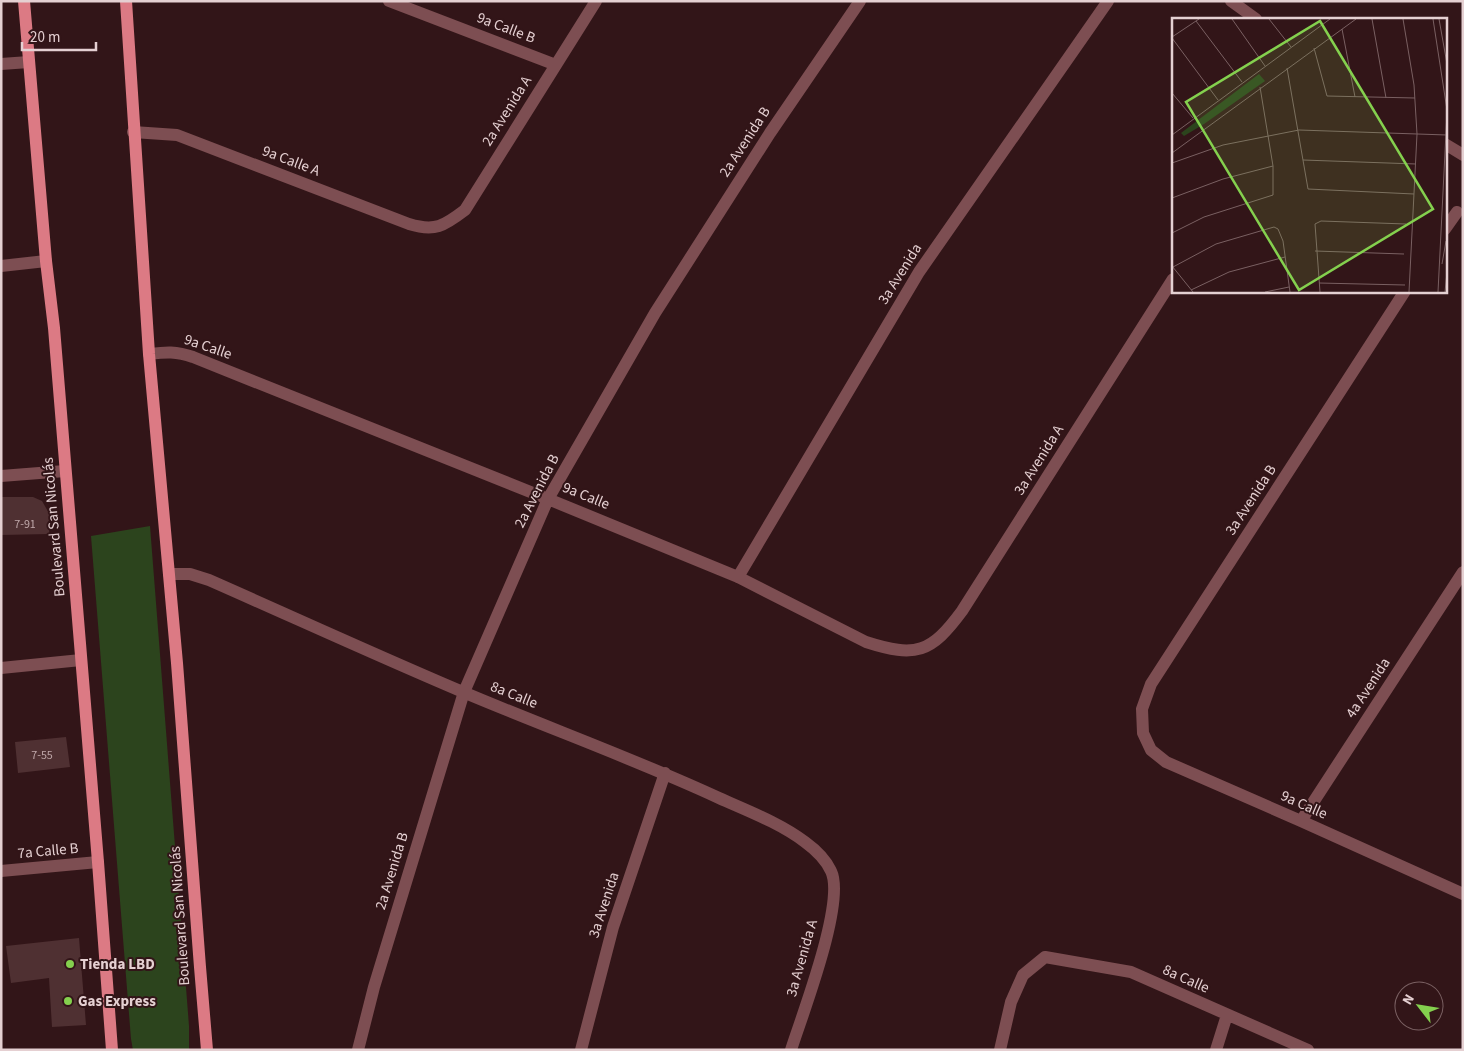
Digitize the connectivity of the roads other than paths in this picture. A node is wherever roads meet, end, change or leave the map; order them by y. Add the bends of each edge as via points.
1 (24, 1) edge
2 (126, 1) edge
3 (389, 1) edge
4 (596, 1) edge
5 (860, 1) edge
6 (1108, 1) edge
7 (1231, 1) edge
8 (1255, 18) edge
9 (29, 62) junction
10 (1, 64) edge
11 (556, 65) junction
12 (134, 132) junction
13 (1446, 145) edge
14 (1463, 156) edge
15 (1456, 212) dead end
16 (1446, 227) edge
17 (436, 228) joint
18 (46, 262) junction
19 (1, 266) edge
20 (1172, 281) edge
21 (1404, 292) edge
22 (148, 354) junction
23 (65, 471) junction
24 (1, 476) edge
25 (548, 499) junction
26 (1463, 572) edge
27 (169, 574) junction
28 (738, 577) junction
29 (921, 649) joint
30 (81, 660) junction
31 (1, 668) edge
32 (464, 692) junction
33 (1144, 733) joint
34 (665, 773) junction
35 (1301, 821) junction
36 (98, 862) junction
37 (1, 871) edge
38 (832, 873) joint
39 (1463, 894) edge
40 (1227, 1015) junction
41 (112, 1050) edge
42 (207, 1050) edge
43 (358, 1050) edge
44 (581, 1050) edge
45 (791, 1050) edge
46 (1000, 1050) edge
47 (1216, 1050) edge
48 (1308, 1050) edge

1 - 9 main road, Boulevard San Nicolás
2 - 12 main road, Boulevard San Nicolás
3 - 11 street, 9a Calle B
4 - 11 street, 2a Avenida A
5 - 25 street, 2a Avenida B via 770,133 655,313
6 - 28 street, 3a Avenida via 919,272
7 - 8 street
9 - 10 street
9 - 18 main road, Boulevard San Nicolás
11 - 17 street, 2a Avenida A via 465,210
12 - 17 street, 9a Calle A via 177,135 409,224
12 - 22 main road, Boulevard San Nicolás
13 - 14 street
15 - 16 street
18 - 19 street
18 - 23 main road, Boulevard San Nicolás
20 - 29 street, 3a Avenida A via 962,611 947,631
21 - 33 street, 3a Avenida B via 1151,684 1142,709
22 - 25 street, 9a Calle via 179,352 193,357
22 - 27 main road, Boulevard San Nicolás
23 - 24 street
23 - 30 main road, Boulevard San Nicolás
25 - 28 street, 9a Calle
25 - 32 street, 2a Avenida B
26 - 35 street, 4a Avenida
27 - 32 street, 8a Calle via 190,574 209,580
27 - 42 main road, Boulevard San Nicolás
28 - 29 street, 9a Calle via 866,642 905,651
30 - 31 street
30 - 36 main road, Boulevard San Nicolás
32 - 34 street, 8a Calle
32 - 43 street, 2a Avenida B
33 - 35 street, 9a Calle via 1152,750 1166,762
34 - 38 street, 8a Calle via 805,841
34 - 44 street, 3a Avenida via 613,927
35 - 39 street, 9a Calle
36 - 37 street, 7a Calle B
36 - 41 main road, Boulevard San Nicolás
38 - 45 street, 3a Avenida A via 834,890 827,939
40 - 46 street, 8a Calle via 1131,972 1045,957 1023,975 1011,1002
40 - 47 street
40 - 48 street, 8a Calle

